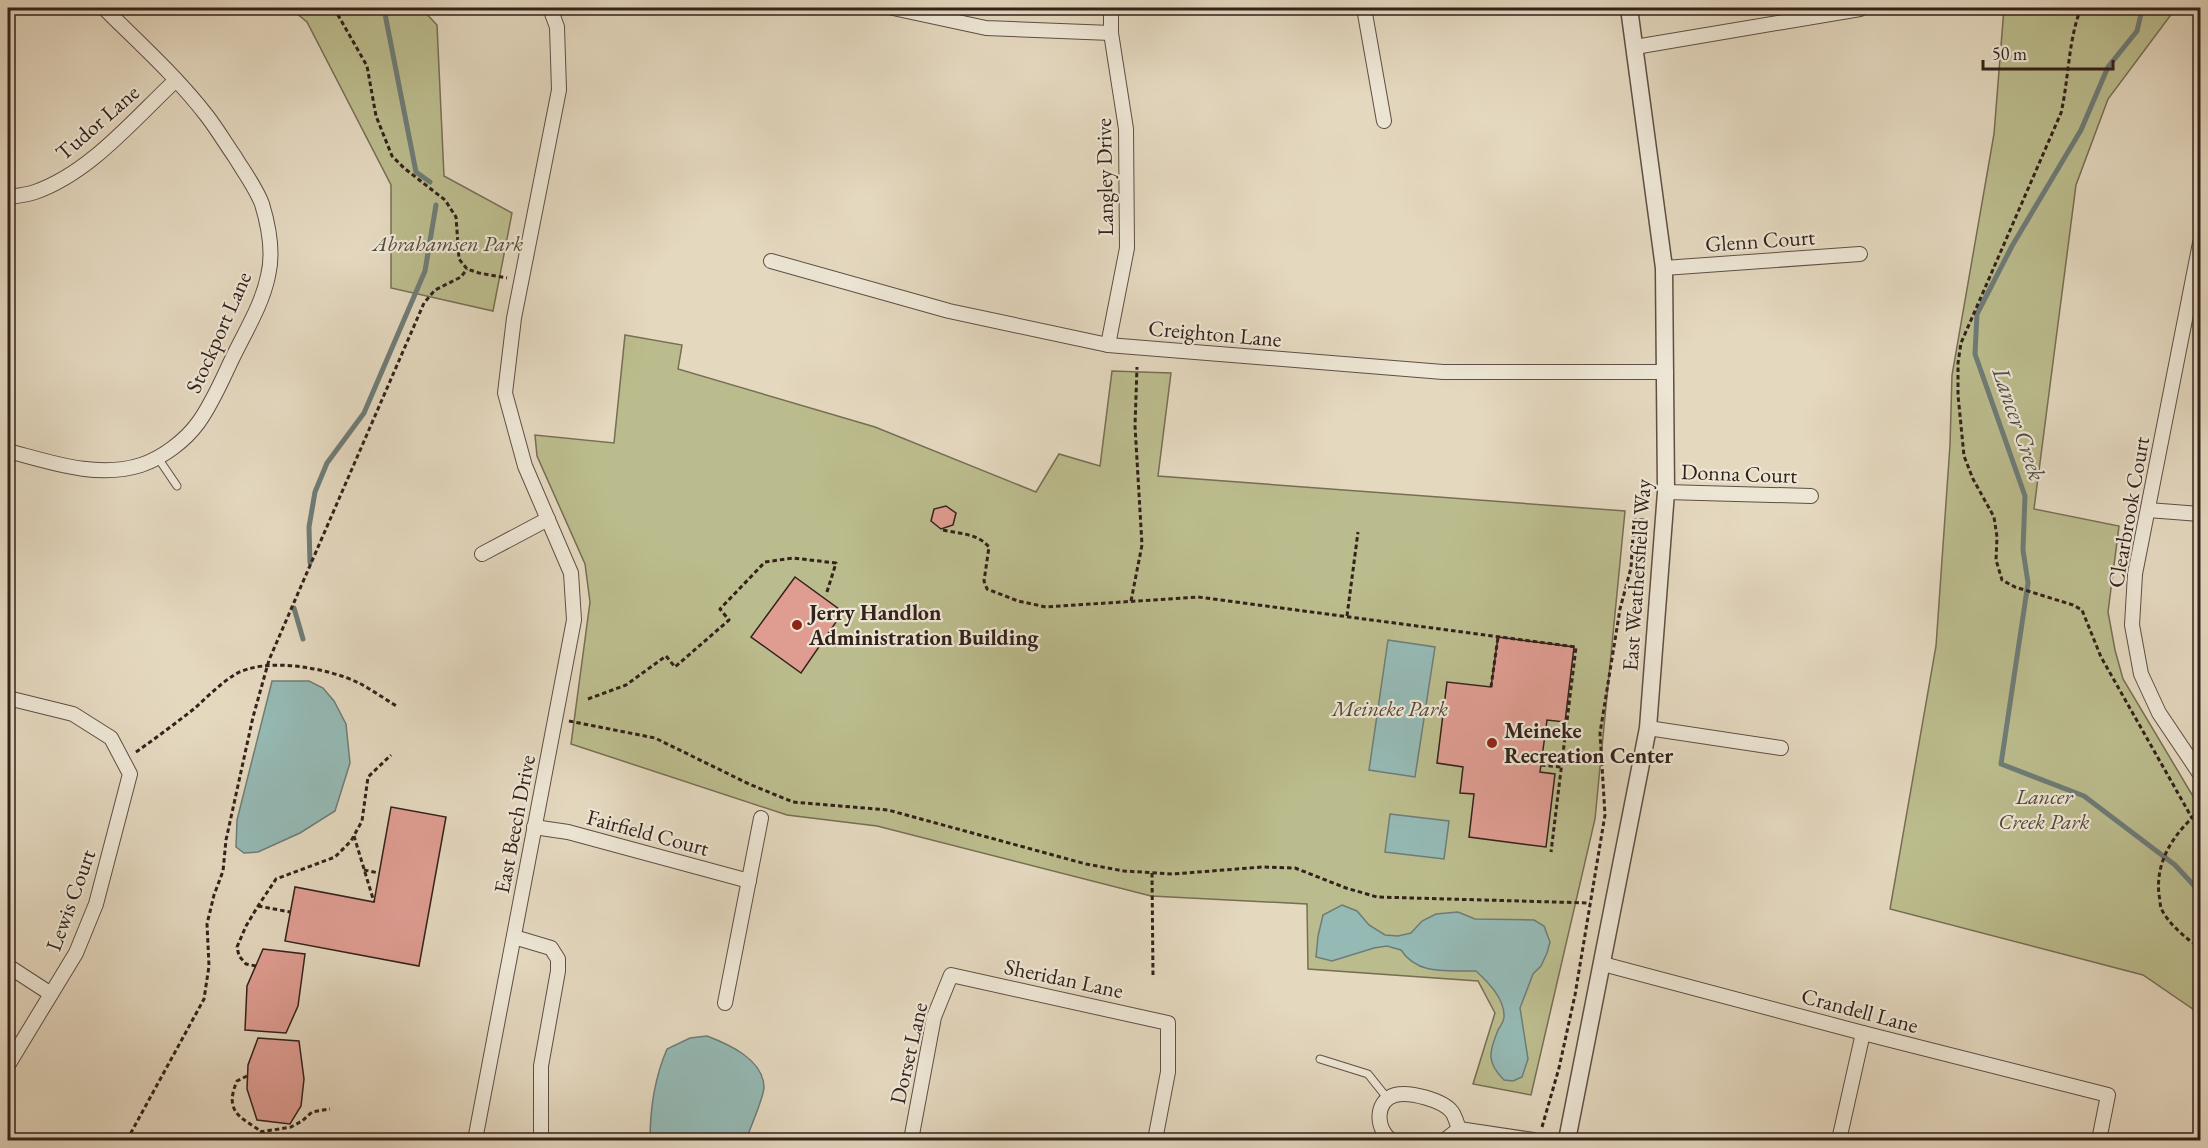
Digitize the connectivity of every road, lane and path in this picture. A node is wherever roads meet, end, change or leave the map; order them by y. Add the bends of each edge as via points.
1 (104, 8) edge
2 (334, 8) edge
3 (550, 8) edge
4 (893, 8) edge
5 (1111, 8) edge
6 (1364, 8) edge
7 (1629, 8) edge
8 (2081, 8) edge
9 (1860, 9) edge
10 (1111, 33) junction
11 (1635, 47) junction
12 (176, 80) junction
13 (1383, 121) dead end
14 (8, 197) edge
15 (2200, 243) edge
16 (1860, 254) dead end
17 (771, 261) dead end
18 (1664, 268) junction
19 (2198, 268) edge
20 (467, 269) junction
21 (521, 280) junction
22 (1108, 345) junction
23 (1137, 367) dead end
24 (1666, 372) junction
25 (8, 451) edge
26 (158, 458) junction
27 (177, 486) dead end
28 (1666, 492) junction
29 (1811, 496) dead end
30 (2148, 510) junction
31 (2200, 514) edge
32 (548, 519) junction
33 (1664, 520) junction
34 (943, 530) dead end
35 (1358, 532) dead end
36 (482, 554) dead end
37 (826, 595) dead end
38 (1130, 601) junction
39 (1347, 616) junction
40 (1498, 637) junction
41 (268, 666) junction
42 (1491, 687) dead end
43 (8, 698) edge
44 (588, 699) dead end
45 (398, 707) dead end
46 (556, 718) junction
47 (1648, 728) junction
48 (1781, 748) dead end
49 (134, 753) dead end
50 (391, 755) dead end
51 (1541, 765) dead end
52 (1561, 767) junction
53 (2200, 774) edge
54 (2200, 811) edge
55 (761, 818) dead end
56 (2192, 818) junction
57 (534, 827) junction
58 (354, 836) junction
59 (1551, 852) dead end
60 (364, 870) junction
61 (379, 873) dead end
62 (1152, 873) junction
63 (749, 881) junction
64 (374, 902) dead end
65 (1590, 903) junction
66 (258, 906) junction
67 (290, 912) dead end
68 (514, 937) junction
69 (2200, 948) edge
70 (1603, 963) junction
71 (8, 966) edge
72 (256, 966) dead end
73 (951, 975) joint
74 (1153, 976) dead end
75 (51, 994) junction
76 (725, 1003) dead end
77 (1863, 1033) junction
78 (1320, 1059) dead end
79 (8, 1065) edge
80 (247, 1076) dead end
81 (1388, 1099) junction
82 (330, 1109) dead end
83 (1460, 1129) junction
84 (260, 1132) junction
85 (1537, 1135) edge
86 (127, 1140) edge
87 (270, 1140) edge
88 (475, 1140) edge
89 (541, 1140) edge
90 (911, 1140) edge
91 (1155, 1140) edge
92 (1388, 1140) edge
93 (1444, 1140) edge
94 (1567, 1140) edge
95 (1839, 1140) edge
96 (2099, 1140) edge

1 - 12 street, Stockport Lane
2 - 20 path via 367,66 376,116 392,156 445,200 456,217 459,259
3 - 21 street, East Beech Drive via 557,27 559,90
4 - 10 street via 986,28
5 - 10 street, Langley Drive
6 - 13 street
7 - 11 street, East Weathersfield Way
8 - 56 path via 2061,113 1961,343 1958,395 1964,456 1994,517 1996,560 2002,580 2082,610 2102,657
9 - 11 street
10 - 22 street, Langley Drive via 1126,129 1126,248
11 - 18 street, East Weathersfield Way
12 - 14 street, Tudor Lane via 90,161 34,193
12 - 26 street, Stockport Lane via 208,116 261,201 271,248 260,301 212,399 198,423
15 - 19 street, Clearbrook Court
16 - 18 street, Glenn Court
17 - 22 street, Creighton Lane via 949,311
18 - 24 street, East Weathersfield Way
19 - 30 street, Clearbrook Court
20 - 21 path
20 - 41 path via 424,303
21 - 32 street, East Beech Drive via 505,393 525,465
22 - 24 street, Creighton Lane via 1443,372
23 - 38 path via 1135,426 1142,545
24 - 28 street, East Weathersfield Way
25 - 26 street via 94,470 120,469
26 - 27 lane
28 - 29 street, Donna Court
28 - 33 street, East Weathersfield Way
30 - 31 street
30 - 53 street, Clearbrook Court via 2135,574 2132,625 2141,674 2158,713
32 - 36 street
32 - 46 street, East Beech Drive via 571,573 574,620
33 - 47 street, East Weathersfield Way
33 - 65 path via 1634,520 1631,568 1620,609 1600,733 1605,816
34 - 38 path via 982,539 989,547 984,581 987,589 1018,601 1046,607
35 - 39 path
37 - 44 path via 836,563 793,558 765,562 720,609 729,620 675,667 666,656 626,685
38 - 39 path via 1198,597
39 - 40 path
40 - 42 path
40 - 52 path via 1575,647
41 - 45 path via 320,670 358,683
41 - 49 path via 234,675
41 - 86 path via 226,840 224,871 207,924 204,999
43 - 75 street, Lewis Court via 73,714 111,738 130,774 96,904 76,953
46 - 57 street, East Beech Drive
46 - 62 path via 655,738 793,802 888,810 1086,864
47 - 48 street
47 - 70 street, East Weathersfield Way
50 - 58 path via 368,777 362,821
51 - 52 path
52 - 59 path
54 - 56 path
55 - 63 street
56 - 69 path via 2162,860 2158,882 2161,908 2174,926
57 - 63 street, Fairfield Court via 568,832
57 - 68 street, East Beech Drive
58 - 60 path
58 - 66 path via 335,857 276,879
60 - 61 path
60 - 64 path
62 - 65 path via 1295,868 1377,897
62 - 74 path
63 - 76 street
65 - 85 path via 1559,1068
66 - 67 path
66 - 72 path via 237,947 246,964
68 - 88 street, East Beech Drive
68 - 89 street via 551,948 558,959 541,1066
70 - 77 street, Crandell Lane
70 - 94 street, East Weathersfield Way
71 - 75 street
73 - 90 street, Dorset Lane via 934,1017
73 - 91 street, Sheridan Lane via 1168,1023 1168,1072
75 - 79 street, Lewis Court
77 - 95 street
77 - 96 street, Crandell Lane via 2108,1095
78 - 81 lane via 1368,1074
80 - 84 path via 237,1081 232,1092 233,1105 243,1121
81 - 83 street via 1396,1095 1437,1101 1452,1112
81 - 92 street via 1379,1119
82 - 84 path via 312,1112 291,1127
83 - 85 street
83 - 93 street
84 - 87 path

